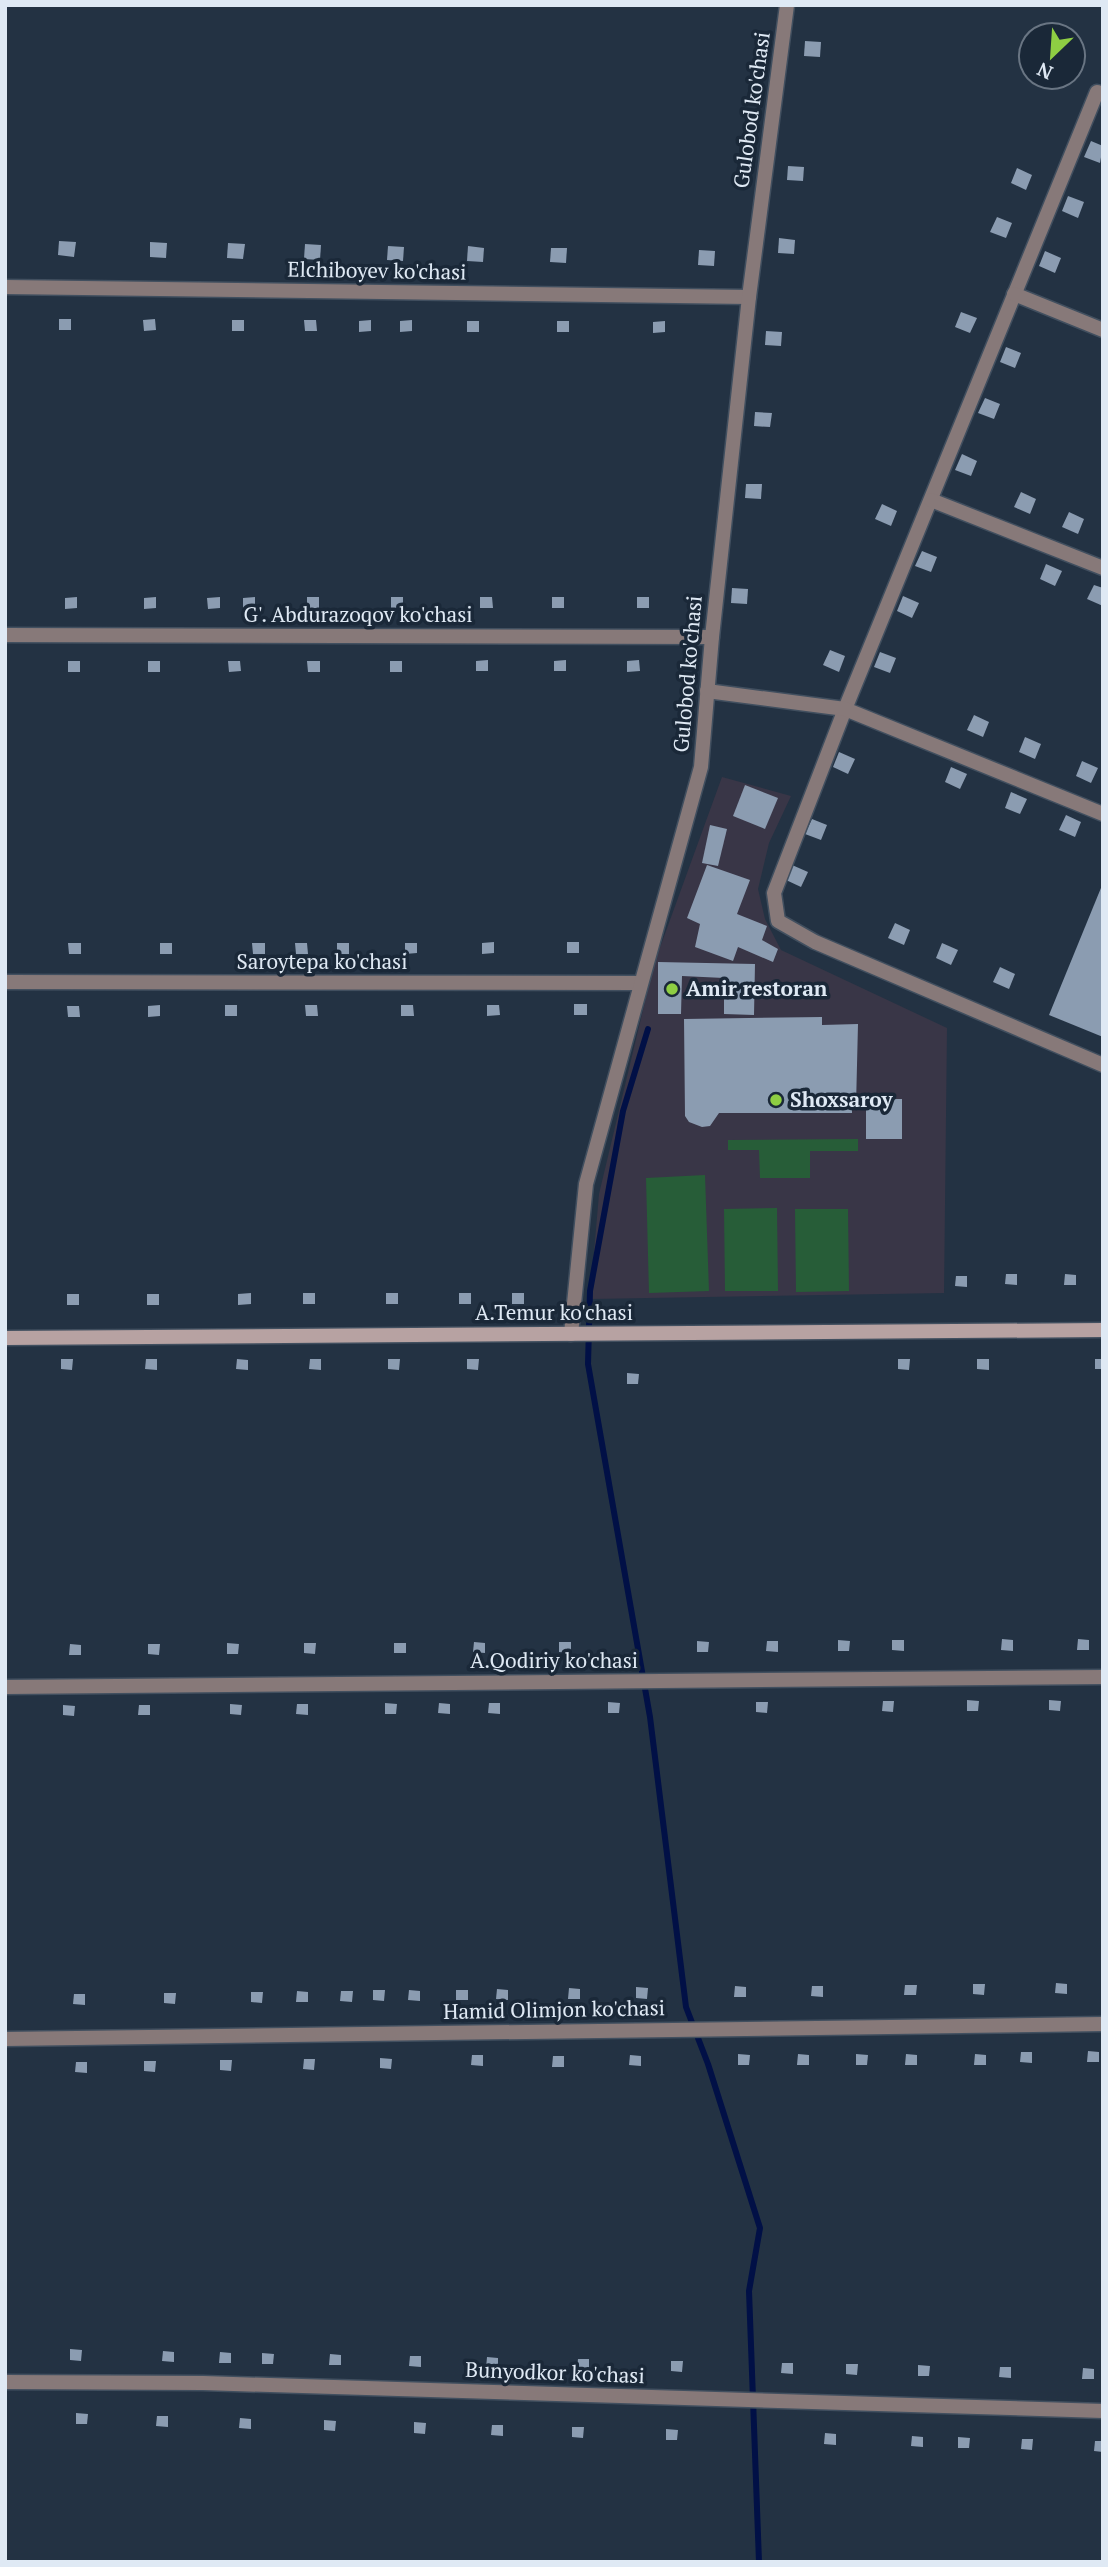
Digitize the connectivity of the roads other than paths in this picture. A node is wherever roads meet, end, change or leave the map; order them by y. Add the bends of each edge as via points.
1 (787, 5) edge
2 (1103, 94) edge
3 (5, 287) edge
4 (1014, 294) junction
5 (749, 297) junction
6 (1103, 330) edge
7 (931, 500) junction
8 (1103, 568) edge
9 (5, 635) edge
10 (712, 637) junction
11 (707, 691) junction
12 (845, 709) junction
13 (1103, 814) edge
14 (5, 982) edge
15 (639, 983) junction
16 (1103, 1065) edge
17 (1103, 1329) edge
18 (571, 1334) junction
19 (5, 1338) edge
20 (1103, 1677) edge
21 (5, 1687) edge
22 (1103, 2024) edge
23 (5, 2039) edge
24 (5, 2382) edge
25 (1103, 2411) edge

1 - 5 street, Gulobod ko'chasi
2 - 4 street via 1097,92
3 - 5 street, Elchiboyev ko'chasi
4 - 6 street
4 - 7 street
5 - 10 street, Gulobod ko'chasi
7 - 8 street
7 - 12 street
9 - 10 street, G'. Abdurazoqov ko'chasi
10 - 11 street, Gulobod ko'chasi
11 - 12 street
11 - 15 street, Gulobod ko'chasi via 701,767
12 - 13 street
12 - 16 street via 774,893 778,921 815,942
14 - 15 street, Saroytepa ko'chasi
15 - 18 street, Gulobod ko'chasi via 586,1184
17 - 18 main road, A.Temur ko'chasi
18 - 19 main road, A.Temur ko'chasi
20 - 21 street, A.Qodiriy ko'chasi
22 - 23 street, Hamid Olimjon ko'chasi
24 - 25 street, Bunyodkor ko'chasi via 203,2383

